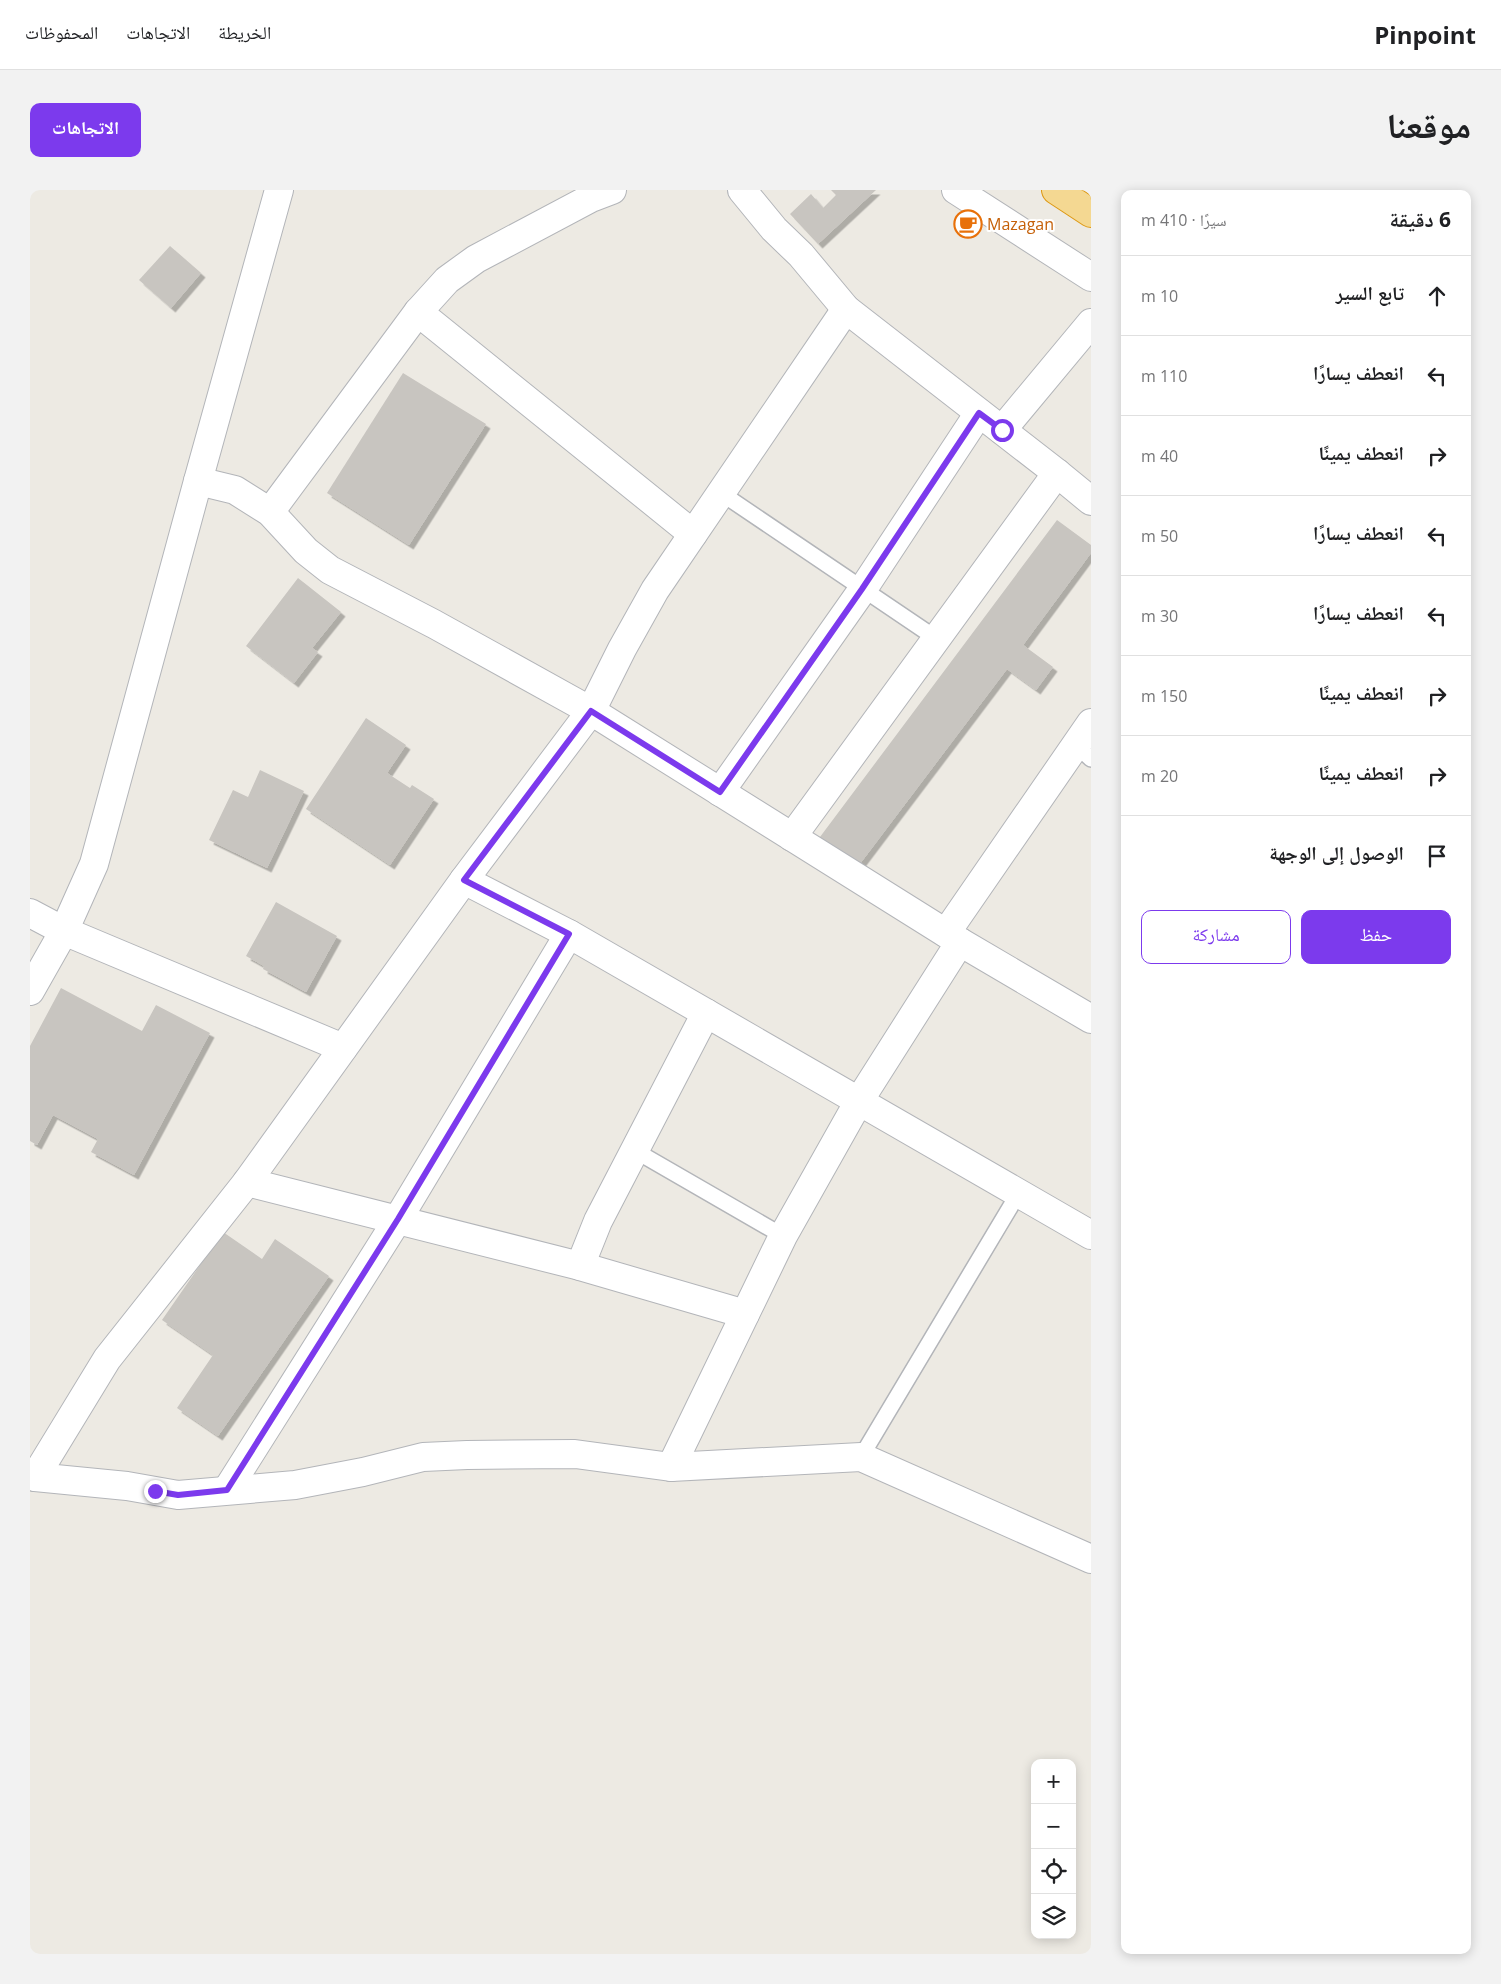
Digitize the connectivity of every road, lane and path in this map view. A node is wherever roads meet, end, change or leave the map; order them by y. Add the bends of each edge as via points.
1 (279, 190) edge
2 (612, 190) edge
3 (742, 190) edge
4 (956, 190) edge
5 (1056, 190) edge
6 (1091, 213) edge
7 (1091, 277) edge
8 (846, 309) junction
9 (418, 312) junction
10 (1091, 323) edge
11 (979, 413) junction
12 (1002, 430) junction
13 (1057, 473) junction
14 (198, 481) junction
15 (722, 493) junction
16 (1091, 501) edge
17 (270, 512) junction
18 (693, 534) junction
19 (862, 589) junction
20 (937, 639) junction
21 (591, 711) junction
22 (1091, 723) edge
23 (1083, 752) edge
24 (720, 792) junction
25 (792, 837) junction
26 (464, 880) junction
27 (30, 913) edge
28 (64, 931) junction
29 (569, 934) junction
30 (953, 938) junction
31 (30, 991) edge
32 (706, 1013) junction
33 (1091, 1019) edge
34 (343, 1048) junction
35 (859, 1101) junction
36 (634, 1150) junction
37 (247, 1182) junction
38 (1018, 1194) junction
39 (398, 1219) junction
40 (1091, 1235) edge
41 (783, 1236) junction
42 (580, 1266) junction
43 (745, 1314) junction
44 (861, 1457) junction
45 (671, 1467) junction
46 (33, 1475) edge
47 (227, 1490) junction
48 (1091, 1559) edge

1 - 14 street
2 - 9 street via 476,259 447,280
3 - 8 street
4 - 7 street
5 - 6 highway
8 - 11 street
8 - 15 street
9 - 17 street
9 - 18 street
10 - 12 street
11 - 12 street
11 - 19 street
12 - 13 street
13 - 16 street
13 - 20 street
14 - 17 street via 235,490
14 - 28 street via 94,864
15 - 18 street
15 - 19 lane
17 - 21 street via 306,551 330,570
18 - 21 street via 654,590
19 - 20 lane
19 - 24 street
20 - 25 street
21 - 24 street
21 - 26 street
22 - 23 street
23 - 30 street
24 - 25 street
25 - 30 street
26 - 29 street
26 - 34 street
27 - 28 street
28 - 31 street
28 - 34 street
29 - 32 street
29 - 39 street
30 - 33 street
30 - 35 street
32 - 35 street
32 - 36 street
34 - 37 street
35 - 38 street
35 - 41 street
36 - 41 lane
36 - 42 street via 598,1221
37 - 39 street
37 - 46 street via 107,1359
38 - 40 street
38 - 44 lane
39 - 42 street
39 - 47 street
41 - 43 street
42 - 43 street
43 - 45 street
44 - 45 street
44 - 48 street
45 - 47 street via 575,1454 467,1454 423,1457 295,1485
46 - 47 street via 178,1495

